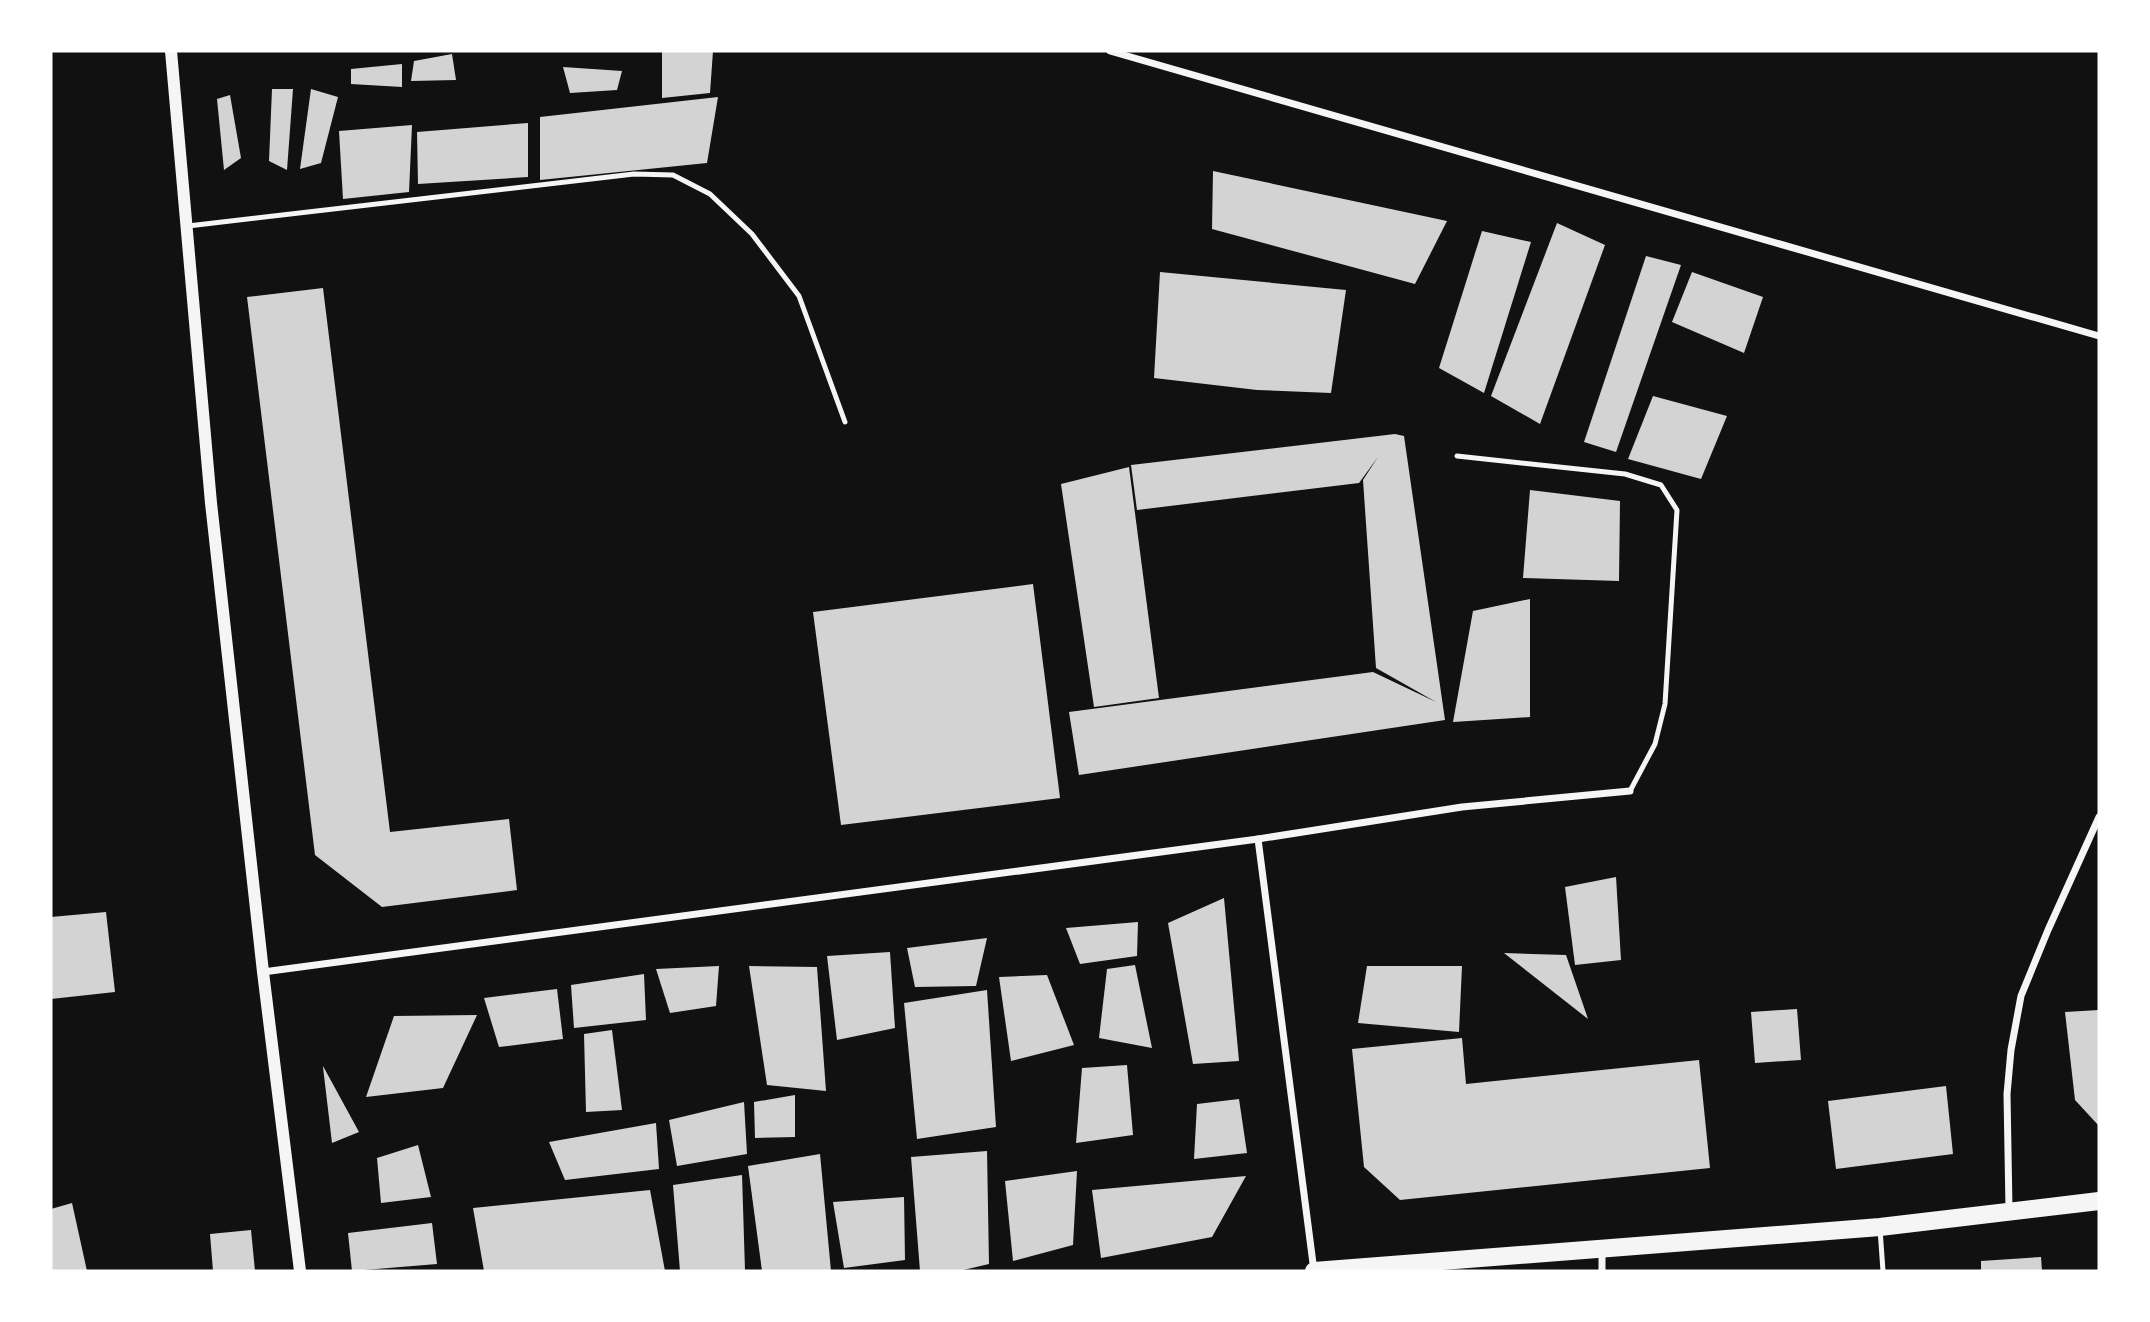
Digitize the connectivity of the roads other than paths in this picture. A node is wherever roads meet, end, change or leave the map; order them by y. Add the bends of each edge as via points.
1 (171, 51) edge
2 (1110, 51) edge
3 (188, 226) junction
4 (2099, 336) edge
5 (845, 422) dead end
6 (1457, 456) dead end
7 (1630, 791) joint
8 (2099, 817) edge
9 (1258, 839) junction
10 (263, 972) junction
11 (2099, 1201) edge
12 (2009, 1210) junction
13 (1880, 1227) junction
14 (1602, 1247) junction
15 (300, 1271) edge
16 (1314, 1271) edge
17 (1602, 1271) edge
18 (1883, 1271) edge

1 - 3 street
2 - 4 street
3 - 5 lane via 634,174 673,175 710,194 752,234 799,296
3 - 10 street via 211,503
6 - 7 lane via 1625,474 1661,485 1676,510 1664,704 1655,744
7 - 9 street via 1462,807
8 - 12 street via 2021,996 2007,1094
9 - 10 street
9 - 16 street
10 - 15 street
11 - 12 main road
12 - 13 main road
13 - 14 main road
13 - 18 lane
14 - 16 main road
14 - 17 street

